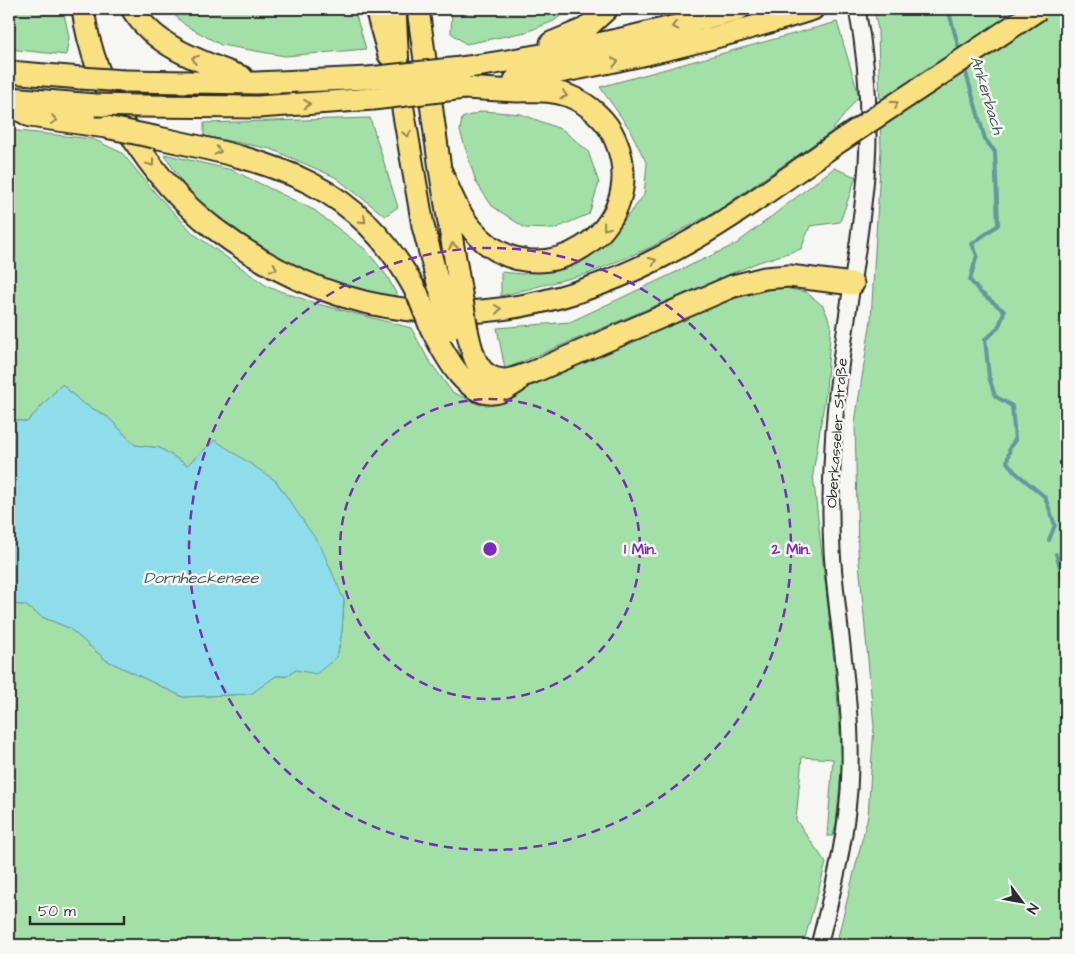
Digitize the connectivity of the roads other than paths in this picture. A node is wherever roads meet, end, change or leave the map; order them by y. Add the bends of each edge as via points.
1 (83, 9) edge
2 (132, 9) edge
3 (376, 9) edge
4 (395, 9) edge
5 (418, 9) edge
6 (426, 9) edge
7 (608, 9) edge
8 (739, 9) edge
9 (813, 9) edge
10 (857, 9) edge
11 (1039, 9) edge
12 (421, 36) junction
13 (496, 63) junction
14 (9, 72) edge
15 (256, 83) junction
16 (399, 86) junction
17 (464, 88) junction
18 (9, 98) edge
19 (9, 104) edge
20 (440, 169) junction
21 (853, 284) junction
22 (451, 294) junction
23 (449, 329) junction
24 (531, 373) junction
25 (819, 945) edge

1 -> 11 highway, bridge via 99,71 139,147 178,196 204,221 265,263 297,280 383,307 433,313 496,309 563,296 608,282 660,258 751,203
15 -> 2 highway via 174,48 147,28
3 - 16 highway
4 - 16 highway
5 - 12 highway
6 - 12 highway
7 - 13 highway via 573,35
8 -> 13 highway via 622,39
17 -> 9 highway via 624,60
10 - 21 street, Oberkasseler Straße via 868,105 867,163
12 - 20 highway
13 - 15 highway, bridge via 369,78
14 - 15 highway, bridge via 124,81
16 -> 22 highway via 423,226
18 -> 17 highway, bridge via 95,105 258,107 373,99
17 -> 20 highway via 546,90 569,96 591,108 608,126 619,148 623,172 621,196 611,220 585,247 556,259 524,260 500,252 480,238 464,218
19 -> 23 highway, bridge via 30,116 106,127 218,150 295,175 338,199 370,227 397,259 418,294
22 -> 20 highway
21 - 24 highway via 789,276 733,286
21 - 25 street, Oberkasseler Straße via 837,397 830,505 850,727 848,809 840,861
22 - 23 highway, bridge
23 - 24 highway via 487,374 506,380
23 - 24 highway via 450,364 480,390 499,392

